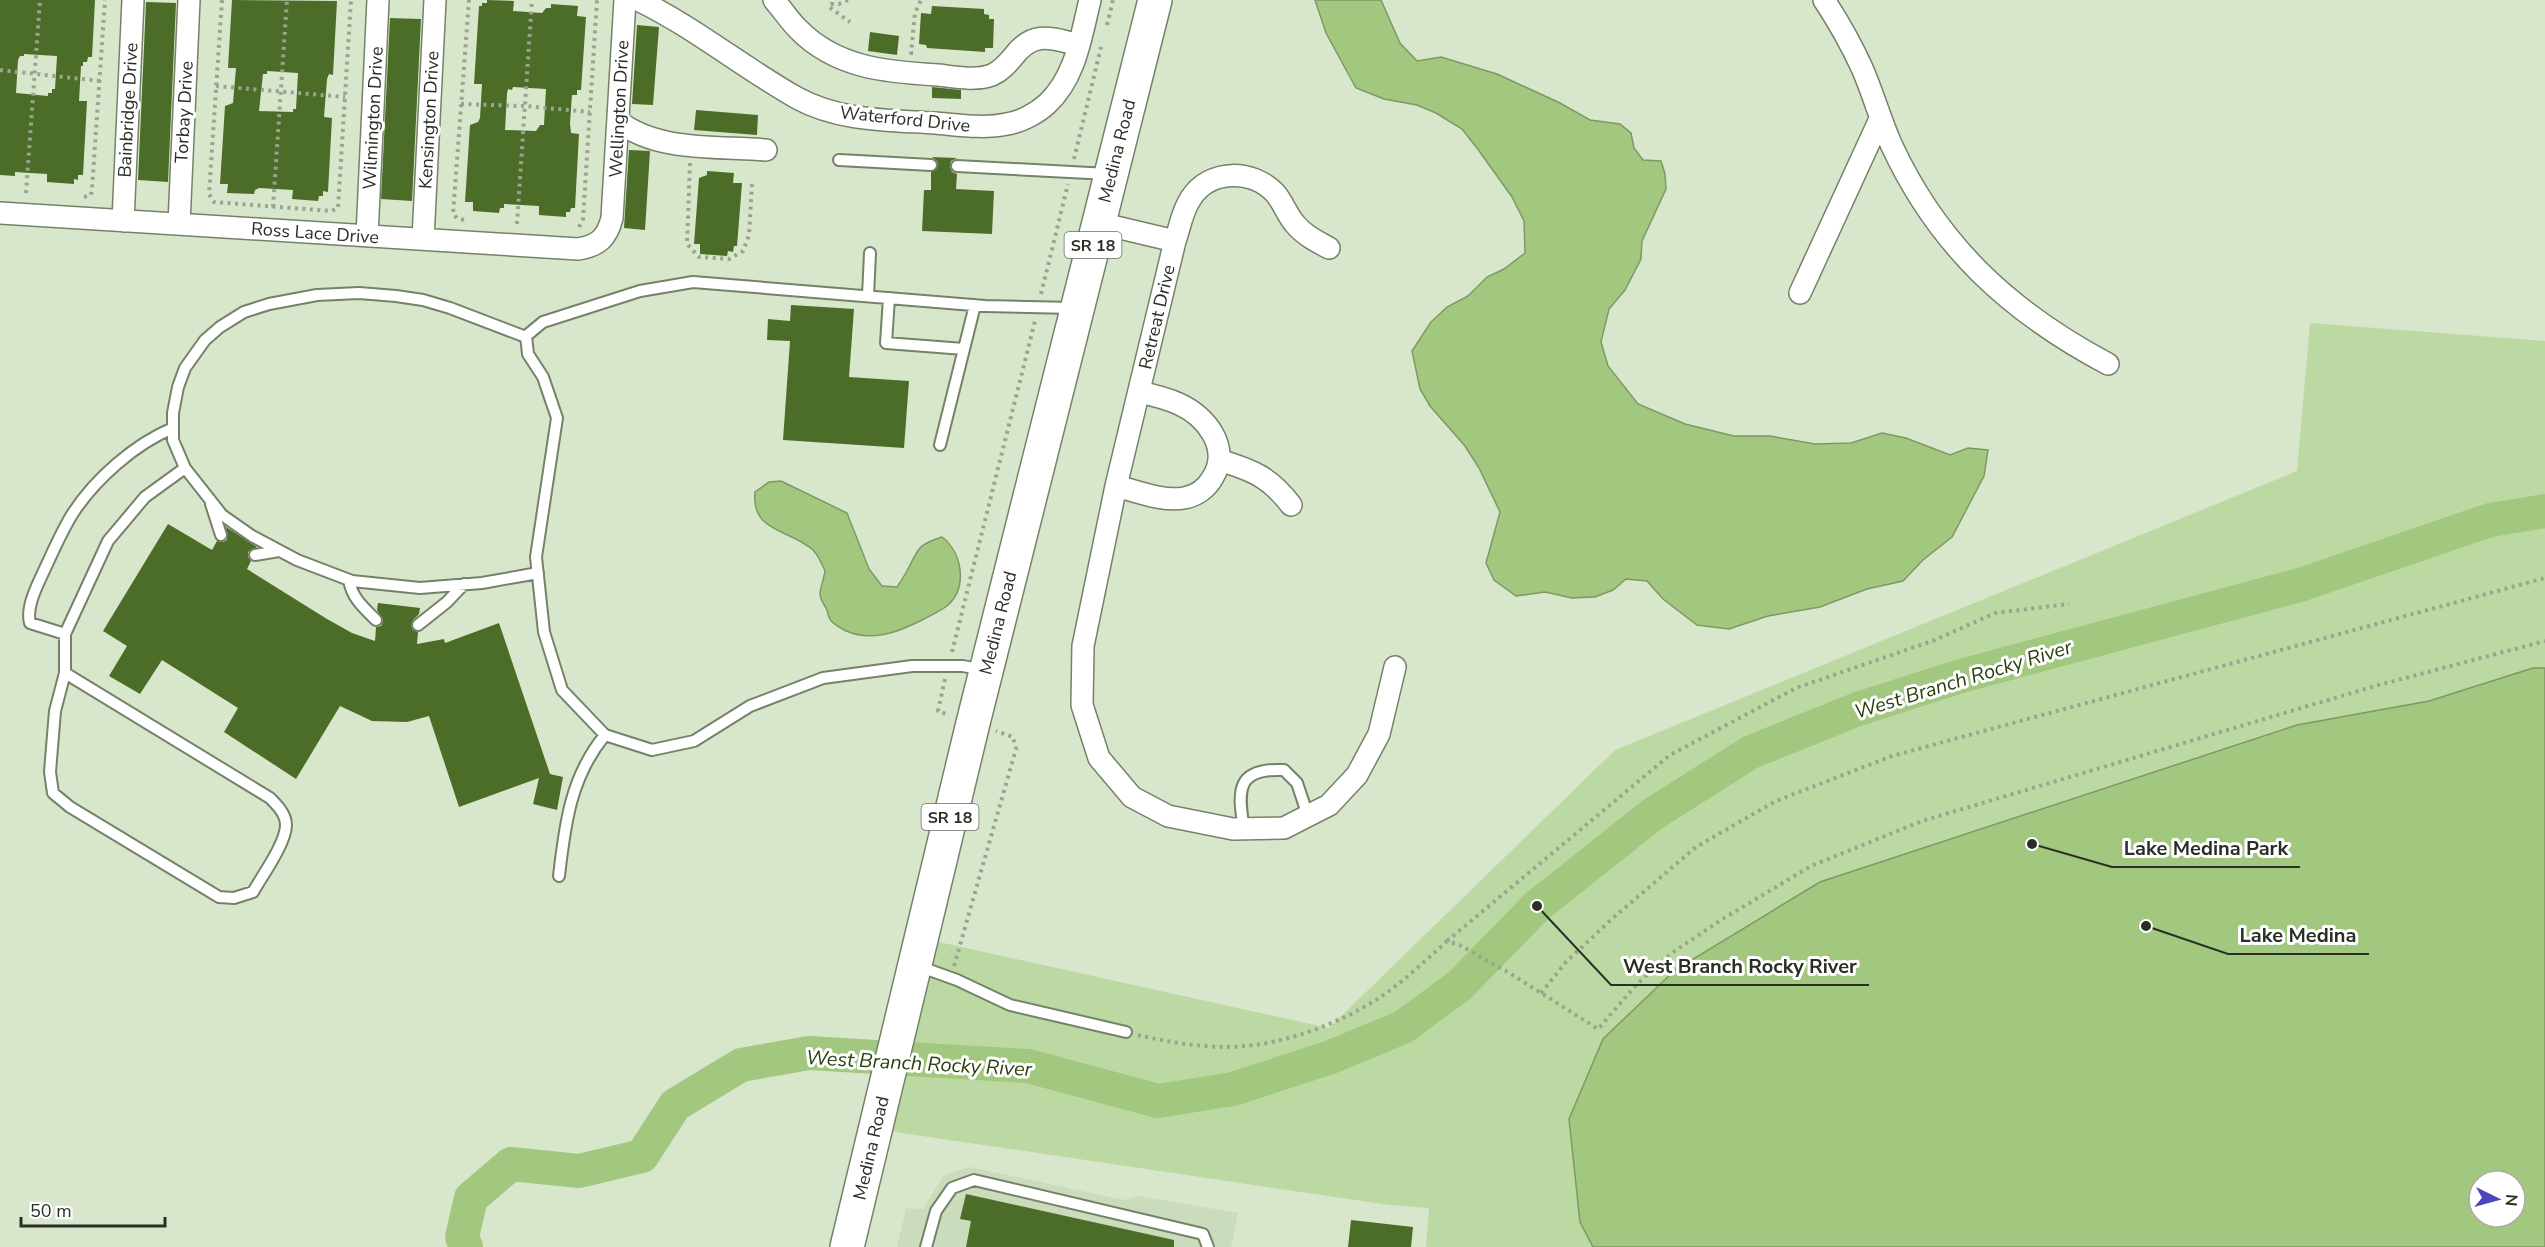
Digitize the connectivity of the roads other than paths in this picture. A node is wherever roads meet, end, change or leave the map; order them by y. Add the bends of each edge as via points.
1 (133, 0) edge
2 (189, 0) edge
3 (378, 0) edge
4 (435, 0) edge
5 (625, 0) edge
6 (638, 0) edge
7 (774, 0) edge
8 (1090, 0) edge
9 (1155, 0) edge
10 (1824, 0) edge
11 (1079, 45) junction
12 (1880, 119) junction
13 (618, 121) junction
14 (766, 150) dead end
15 (839, 160) dead end
16 (932, 165) dead end
17 (957, 166) dead end
18 (1111, 174) junction
19 (0, 213) edge
20 (612, 218) joint
21 (123, 221) junction
22 (179, 224) junction
23 (1098, 224) junction
24 (367, 236) junction
25 (423, 239) junction
26 (1175, 241) junction
27 (1329, 248) dead end
28 (870, 253) dead end
29 (1800, 293) dead end
30 (868, 296) junction
31 (889, 298) junction
32 (975, 305) junction
33 (1078, 308) junction
34 (526, 337) junction
35 (964, 349) junction
36 (2108, 364) dead end
37 (1139, 392) junction
38 (173, 428) junction
39 (940, 445) dead end
40 (1219, 460) junction
41 (185, 468) junction
42 (1116, 486) junction
43 (211, 501) junction
44 (1291, 505) dead end
45 (221, 534) dead end
46 (279, 550) junction
47 (255, 555) dead end
48 (538, 573) junction
49 (349, 580) junction
50 (464, 584) junction
51 (376, 620) dead end
52 (418, 625) dead end
53 (65, 634) junction
54 (1395, 667) dead end
55 (986, 671) junction
56 (65, 673) junction
57 (605, 735) junction
58 (1308, 816) junction
59 (1244, 829) junction
60 (559, 876) dead end
61 (914, 964) junction
62 (1126, 1032) road end
63 (847, 1247) edge
64 (926, 1247) edge
65 (1208, 1247) edge

1 - 21 street, Bainbridge Drive
2 - 22 street, Torbay Drive
3 - 24 street, Wilmington Drive
4 - 25 street, Kensington Drive
5 - 13 street, Wellington Drive
6 - 11 street, Waterford Drive via 667,14 798,99 856,118 987,127 1010,124 1038,110 1061,89
7 - 11 street via 817,46 858,66 893,73 980,78 1006,66 1021,46 1031,40 1044,38
8 - 11 street, Waterford Drive
9 - 18 highway, Medina Road / SR 18
10 - 12 street via 1862,68
12 - 29 street
12 - 36 street via 1908,178 1961,254 2029,317
13 - 14 street via 664,143
13 - 20 street, Wellington Drive
15 - 16 lane
17 - 18 lane
18 - 23 highway, Medina Road / SR 18
19 - 21 street, Ross Lace Drive
20 - 25 street, Ross Lace Drive via 602,241 578,249
21 - 22 street, Ross Lace Drive
22 - 24 street, Ross Lace Drive
23 - 26 street, Retreat Drive
23 - 33 highway, Medina Road / SR 18
24 - 25 street, Ross Lace Drive
26 - 27 street, Retreat Drive via 1191,197 1208,182 1230,175 1247,176 1263,183 1276,194 1295,224
26 - 37 street, Retreat Drive
28 - 30 lane
30 - 31 lane
30 - 34 lane via 693,282 640,291 543,322
31 - 32 lane
31 - 35 lane via 886,343
32 - 33 lane
32 - 35 lane
33 - 55 highway, Medina Road / SR 18
34 - 38 lane via 450,308 396,296 317,295 269,304 244,312 205,340 185,368 178,387
34 - 48 lane via 528,354 543,377 557,418 536,557
35 - 39 lane
37 - 40 street, Retreat Drive via 1181,404 1198,416 1213,432
37 - 42 street, Retreat Drive
38 - 41 lane via 173,440
38 - 53 lane via 151,437 120,461 74,512 57,542 28,616 35,626
40 - 42 street via 1209,484 1184,498
40 - 44 street via 1263,476 1279,488
41 - 43 lane
41 - 53 lane via 145,497 108,541
42 - 59 street, Retreat Drive via 1083,646 1082,705 1099,758 1132,797 1168,816
43 - 45 lane
43 - 46 lane via 222,515
46 - 47 lane
46 - 49 lane
48 - 50 lane
48 - 57 lane via 544,632 562,690
49 - 50 lane via 420,588
49 - 51 lane via 359,603
50 - 52 lane
53 - 56 lane
54 - 58 street via 1379,734 1357,775 1329,805
55 - 57 lane via 963,666 912,666 823,678 750,706 694,741 652,750
55 - 61 highway, Medina Road / SR 18
56 - 56 lane via 56,711 50,772 53,793 219,897 234,898 253,892 282,840 286,825 281,809 270,798
57 - 60 lane via 588,755 572,794
58 - 59 street via 1284,828
58 - 59 lane via 1298,783 1284,770 1262,769 1245,780 1238,798
61 - 62 lane via 1010,1005
61 - 63 highway, Medina Road / SR 18
64 - 65 lane via 936,1211 952,1188 974,1180 1203,1234

